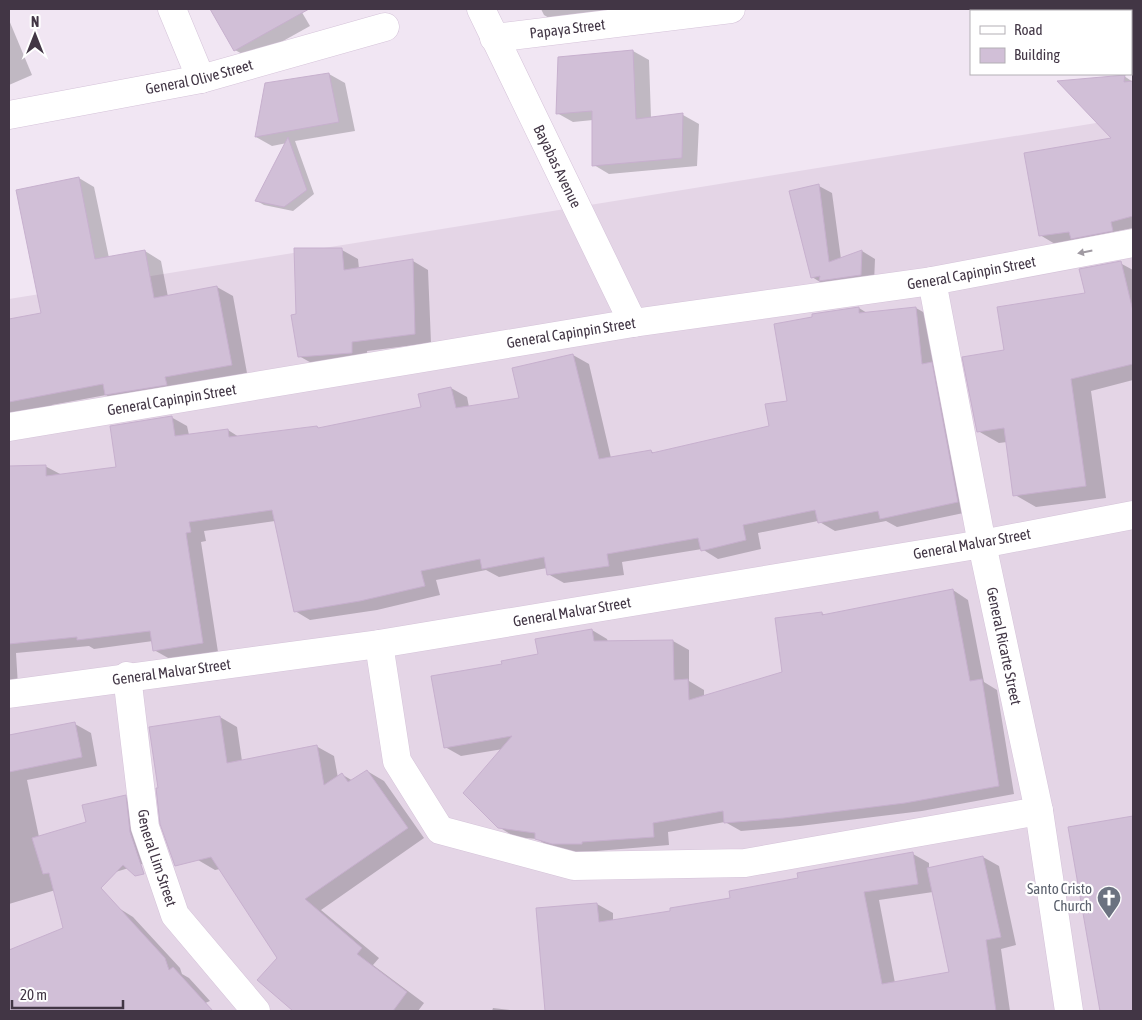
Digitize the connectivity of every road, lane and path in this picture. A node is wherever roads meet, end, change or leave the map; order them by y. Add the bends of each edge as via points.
1 (172, 9) edge
2 (482, 9) edge
3 (731, 9) edge
4 (385, 27) dead end
5 (494, 38) junction
6 (201, 79) junction
7 (9, 115) edge
8 (1133, 243) edge
9 (932, 281) junction
10 (633, 323) junction
11 (9, 427) edge
12 (1133, 515) edge
13 (982, 544) junction
14 (379, 644) junction
15 (128, 676) junction
16 (9, 694) edge
17 (1039, 811) junction
18 (256, 1011) edge
19 (1069, 1011) edge

1 - 6 street
2 - 5 street, Bayabas Avenue
3 - 5 street, Papaya Street
4 - 6 street, General Olive Street
5 - 10 street, Bayabas Avenue
6 - 7 street, General Olive Street
8 -> 9 street, General Capinpin Street
9 - 10 street, General Capinpin Street
9 - 13 street, General Ricarte Street
10 - 11 street, General Capinpin Street
12 - 13 street, General Malvar Street
13 - 14 street, General Malvar Street
13 - 17 street, General Ricarte Street
14 - 15 street, General Malvar Street
14 - 17 street via 396,761 440,830 574,866 745,863
15 - 16 street, General Malvar Street
15 - 18 street, General Lim Street via 145,827 176,915
17 - 19 street, General Ricarte Street

